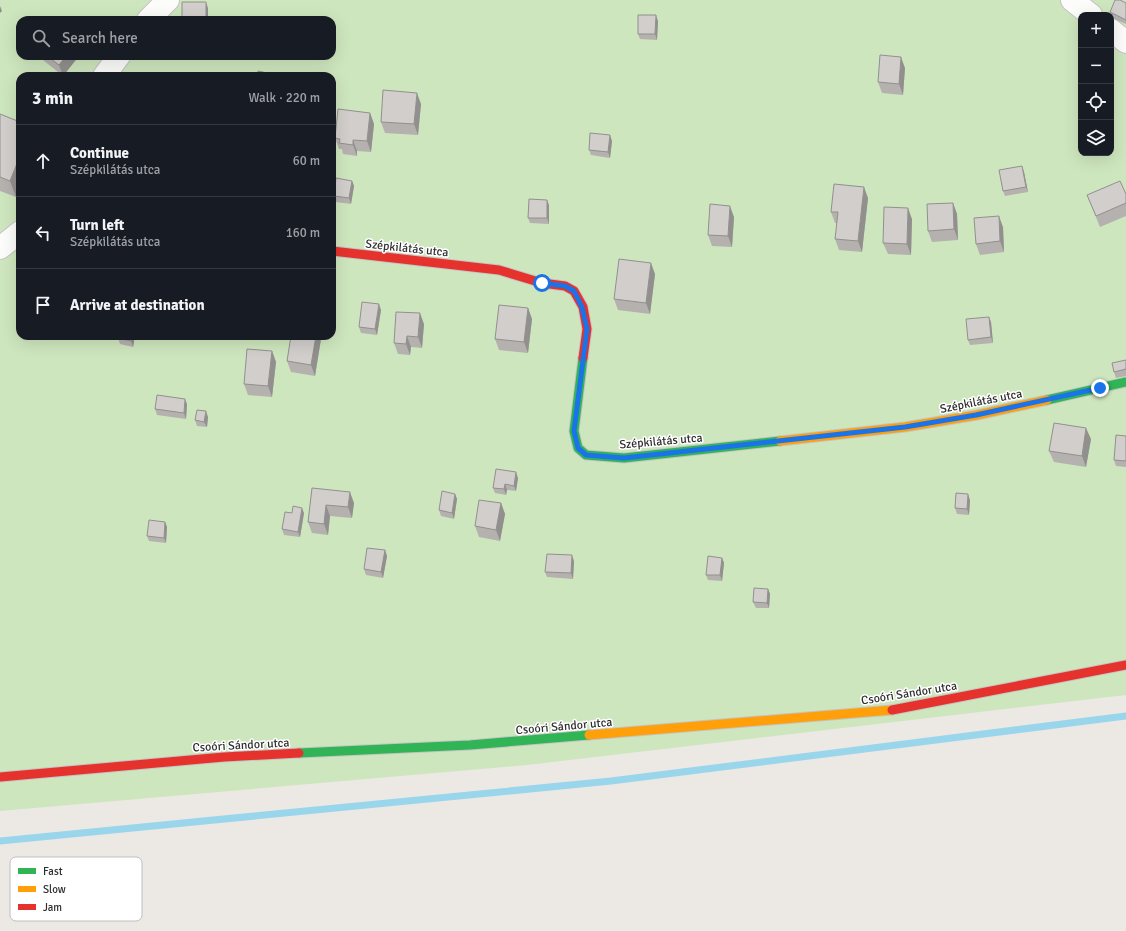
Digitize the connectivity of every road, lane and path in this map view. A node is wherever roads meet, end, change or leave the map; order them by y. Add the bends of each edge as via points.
1 (168, 0) edge
2 (1072, 0) edge
3 (1087, 12) edge
4 (152, 16) edge
5 (1114, 32) edge
6 (1126, 42) edge
7 (116, 60) edge
8 (107, 72) edge
9 (16, 235) edge
10 (0, 248) edge
11 (336, 251) edge
12 (1126, 382) edge
13 (1126, 665) edge
14 (0, 777) edge

1 - 4 street
2 - 3 street
5 - 6 street
7 - 8 street
9 - 10 street
11 - 12 street, Szépkilátás utca via 499,270 542,283 565,286 574,291 582,307 587,329 574,431 578,448 586,455 624,458 905,427 976,415
13 - 14 street, Csoóri Sándor utca via 889,711 470,745 224,757

